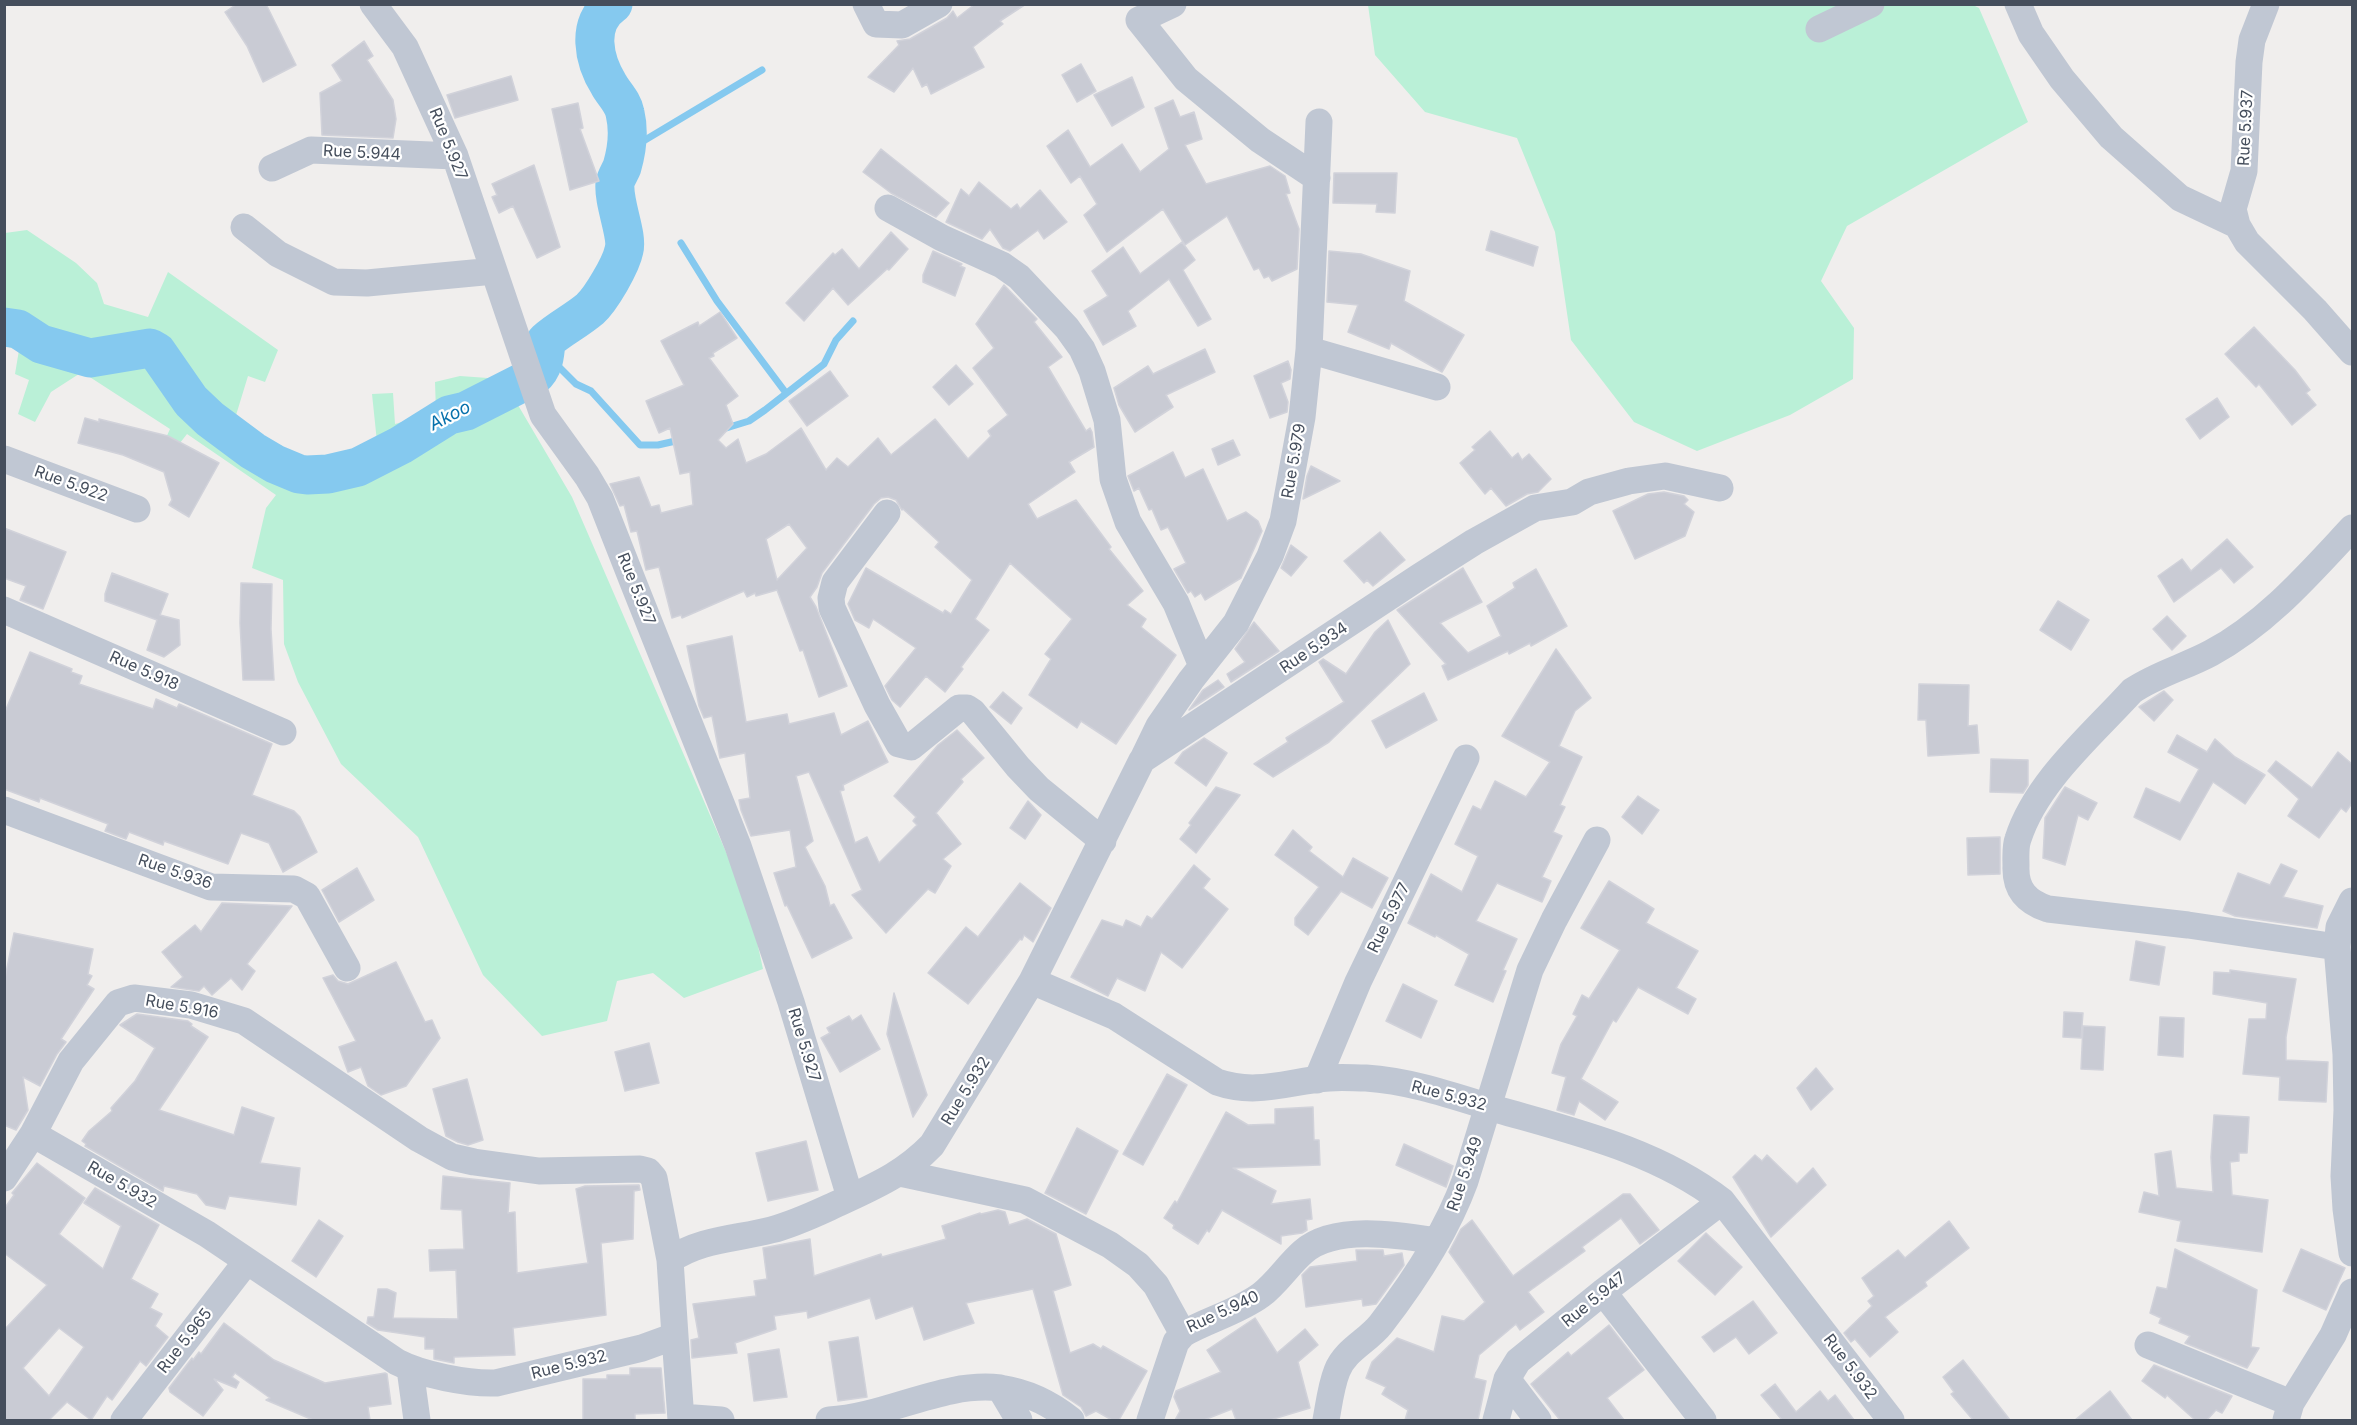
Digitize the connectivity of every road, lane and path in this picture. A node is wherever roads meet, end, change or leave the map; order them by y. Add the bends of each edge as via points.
1 (372, 4) edge
2 (866, 4) edge
3 (939, 4) edge
4 (1173, 4) edge
5 (1871, 4) edge
6 (2018, 4) edge
7 (2266, 4) edge
8 (1819, 29) dead end
9 (1319, 122) dead end
10 (455, 156) junction
11 (272, 168) dead end
12 (1317, 178) junction
13 (888, 208) dead end
14 (2237, 225) junction
15 (244, 227) dead end
16 (494, 270) junction
17 (1309, 350) junction
18 (2352, 352) edge
19 (1437, 387) dead end
20 (4, 459) edge
21 (1720, 488) dead end
22 (137, 509) dead end
23 (887, 513) dead end
24 (2352, 528) edge
25 (4, 610) edge
26 (1202, 666) junction
27 (284, 732) dead end
28 (1466, 758) dead end
29 (1142, 760) junction
30 (4, 810) edge
31 (1597, 840) dead end
32 (1103, 841) junction
33 (2352, 901) edge
34 (2337, 947) junction
35 (347, 968) dead end
36 (1032, 981) junction
37 (1317, 1080) junction
38 (1487, 1106) junction
39 (33, 1134) junction
40 (900, 1173) junction
41 (4, 1178) edge
42 (850, 1197) junction
43 (1722, 1201) junction
44 (1437, 1240) junction
45 (2352, 1253) edge
46 (670, 1260) junction
47 (247, 1261) junction
48 (1603, 1292) junction
49 (2352, 1292) edge
50 (1183, 1334) junction
51 (675, 1336) junction
52 (2148, 1345) dead end
53 (410, 1369) junction
54 (1507, 1379) junction
55 (1000, 1388) junction
56 (2288, 1412) edge
57 (681, 1419) edge
58 (124, 1420) edge
59 (417, 1420) edge
60 (721, 1420) edge
61 (829, 1420) edge
62 (1019, 1420) edge
63 (1071, 1420) edge
64 (1150, 1420) edge
65 (1326, 1420) edge
66 (1496, 1420) edge
67 (1538, 1420) edge
68 (1703, 1420) edge
69 (1891, 1420) edge

1 - 10 street, Rue 5.927 via 405,47
2 - 3 street via 876,24 902,26
4 - 12 street via 1139,20 1186,79 1260,140
5 - 8 street
6 - 14 street via 2031,34 2062,79 2111,137 2180,198
7 - 14 street, Rue 5.937 via 2252,40 2249,62 2244,171 2234,209
9 - 12 street, Rue 5.979
10 - 11 street, Rue 5.944 via 311,150
10 - 16 street, Rue 5.927
12 - 17 street, Rue 5.979
13 - 26 street via 1019,277 1082,349 1107,420 1113,479 1128,522 1176,603
14 - 18 street via 2247,242
15 - 16 street via 278,254 334,282 367,284
16 - 42 street, Rue 5.927 via 543,415 600,498 738,846
17 - 19 street
17 - 26 street, Rue 5.979 via 1302,417 1283,520 1270,556 1236,623
20 - 22 street, Rue 5.922
21 - 29 street, Rue 5.934 via 1665,476 1629,481 1589,492 1572,502 1535,508 1455,554
23 - 32 street via 835,582 831,598 832,608 877,705 899,744 911,747 959,708 968,708 1039,789
24 - 34 street via 2293,591 2247,630 2211,653 2132,691 2049,782 2029,812 2017,842 2016,875 2020,891 2033,904 2048,909
25 - 27 street, Rue 5.918
26 - 29 street, Rue 5.979 via 1160,726
28 - 37 street, Rue 5.977 via 1358,982
29 - 32 street
30 - 35 street, Rue 5.936 via 211,887 294,889 307,896
31 - 38 street, Rue 5.949 via 1530,970
32 - 36 street
33 - 34 street via 2339,927
34 - 45 street via 2346,1054 2344,1176
36 - 37 street, Rue 5.932 via 1114,1016 1217,1082 1234,1088
36 - 40 street, Rue 5.932 via 932,1145
37 - 38 street, Rue 5.932 via 1368,1078 1425,1088
38 - 43 street, Rue 5.932 via 1594,1138 1671,1167
38 - 44 street, Rue 5.949 via 1453,1215
39 - 41 street, Rue 5.916
39 - 46 street, Rue 5.916 via 71,1061 118,1003 134,998 190,1005 244,1021 452,1157 539,1171 648,1171 654,1178
39 - 47 street, Rue 5.932
40 - 42 street, Rue 5.932
40 - 50 street, Rue 5.940 via 1025,1200 1110,1245 1138,1265 1156,1285
42 - 46 street, Rue 5.932 via 799,1221 695,1246
43 - 48 street, Rue 5.947
43 - 69 street, Rue 5.932
44 - 50 street, Rue 5.940 via 1380,1233 1315,1243 1251,1302
44 - 65 street, Rue 5.949 via 1379,1327 1347,1355 1338,1370
46 - 51 street
47 - 53 street, Rue 5.932
47 - 58 street, Rue 5.965
48 - 54 street, Rue 5.947 via 1518,1361
48 - 68 street
49 - 56 street via 2333,1335
50 - 64 street via 1176,1342
51 - 53 street, Rue 5.932 via 642,1348 496,1383
51 - 57 street
52 - 56 street
53 - 59 street
54 - 66 street, Rue 5.947
54 - 67 street
55 - 61 street via 979,1385
55 - 62 street
55 - 63 street via 1047,1403
57 - 60 street

